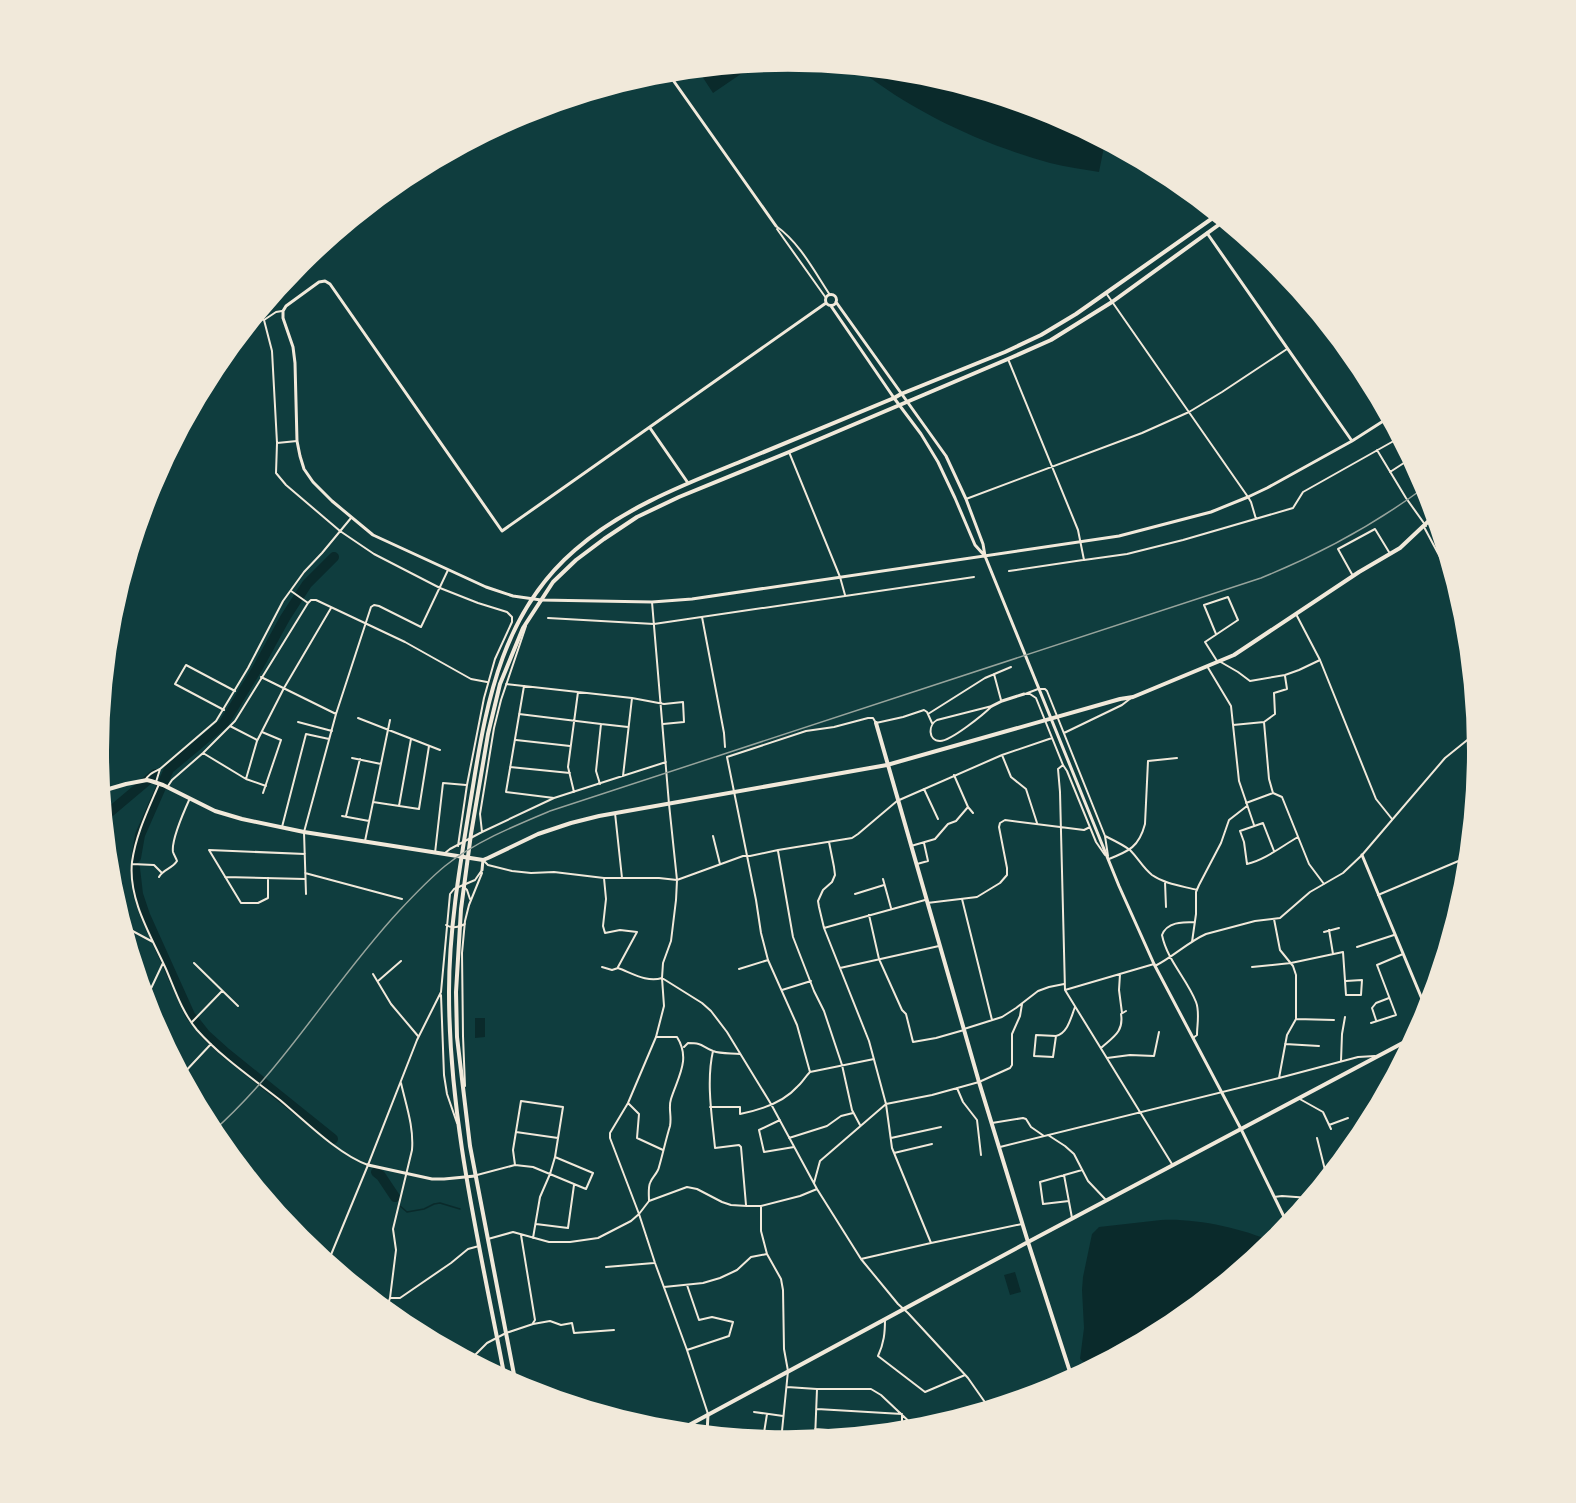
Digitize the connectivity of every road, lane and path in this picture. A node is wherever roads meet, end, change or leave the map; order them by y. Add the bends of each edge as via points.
1 (674, 82) edge
2 (1211, 219) edge
3 (1218, 225) edge
4 (776, 226) junction
5 (1207, 233) junction
6 (1106, 293) junction
7 (830, 295) junction
8 (826, 298) junction
9 (836, 302) junction
10 (1112, 302) junction
11 (826, 303) junction
12 (831, 306) junction
13 (283, 311) junction
14 (264, 320) joint
15 (1287, 349) junction
16 (1008, 359) junction
17 (901, 394) junction
18 (894, 398) junction
19 (908, 402) junction
20 (900, 405) junction
21 (1190, 412) junction
22 (1382, 423) edge
23 (650, 428) junction
24 (297, 441) junction
25 (1352, 441) junction
26 (1392, 442) edge
27 (277, 443) junction
28 (1377, 450) junction
29 (789, 452) junction
30 (1403, 463) edge
31 (1052, 467) junction
32 (1389, 472) junction
33 (688, 483) junction
34 (1248, 497) junction
35 (966, 499) junction
36 (351, 518) junction
37 (1256, 519) junction
38 (1428, 523) edge
39 (1425, 526) junction
40 (340, 531) junction
41 (1081, 542) junction
42 (1435, 547) edge
43 (1390, 554) junction
44 (985, 556) junction
45 (1084, 560) junction
46 (448, 570) junction
47 (1009, 572) dead end
48 (974, 576) dead end
49 (1353, 576) junction
50 (840, 577) junction
51 (440, 588) junction
52 (292, 591) junction
53 (845, 595) junction
54 (531, 598) junction
55 (541, 600) junction
56 (307, 602) junction
57 (652, 603) junction
58 (331, 608) junction
59 (1296, 614) junction
60 (702, 617) junction
61 (548, 618) dead end
62 (527, 622) junction
63 (365, 624) junction
64 (654, 624) junction
65 (1216, 634) junction
66 (1320, 660) junction
67 (1218, 662) junction
68 (1207, 666) junction
69 (1011, 667) dead end
70 (994, 674) junction
71 (1285, 675) junction
72 (261, 677) junction
73 (488, 682) junction
74 (506, 684) junction
75 (524, 686) junction
76 (284, 688) junction
77 (1038, 689) junction
78 (235, 691) junction
79 (578, 692) junction
80 (1024, 694) junction
81 (1133, 697) junction
82 (632, 698) junction
83 (1036, 698) junction
84 (1002, 701) junction
85 (661, 703) junction
86 (992, 706) junction
87 (224, 710) junction
88 (336, 714) junction
89 (519, 714) junction
90 (928, 714) junction
91 (1057, 717) junction
92 (358, 718) dead end
93 (390, 720) dead end
94 (574, 720) junction
95 (1045, 721) junction
96 (298, 722) dead end
97 (1264, 722) junction
98 (876, 723) junction
99 (932, 723) junction
100 (601, 724) junction
101 (663, 724) junction
102 (1233, 725) junction
103 (230, 726) junction
104 (628, 727) junction
105 (388, 730) junction
106 (332, 731) junction
107 (262, 732) junction
108 (1064, 734) junction
109 (1052, 738) junction
110 (330, 739) junction
111 (411, 739) junction
112 (515, 740) junction
113 (1467, 740) edge
114 (257, 741) junction
115 (429, 746) junction
116 (570, 746) junction
117 (725, 747) dead end
118 (440, 750) dead end
119 (203, 753) junction
120 (1002, 755) junction
121 (352, 758) dead end
122 (1177, 758) dead end
123 (360, 759) junction
124 (666, 762) junction
125 (381, 764) junction
126 (887, 765) junction
127 (1063, 765) junction
128 (510, 767) junction
129 (160, 769) junction
130 (570, 773) junction
131 (954, 775) junction
132 (623, 777) junction
133 (246, 779) junction
134 (156, 783) junction
135 (600, 784) junction
136 (467, 785) junction
137 (266, 786) junction
138 (924, 789) junction
139 (110, 790) edge
140 (735, 791) junction
141 (574, 792) junction
142 (263, 793) dead end
143 (1273, 793) junction
144 (190, 798) junction
145 (554, 798) junction
146 (897, 801) junction
147 (373, 802) junction
148 (669, 804) junction
149 (1247, 804) junction
150 (399, 806) junction
151 (968, 807) junction
152 (615, 813) junction
153 (973, 813) dead end
154 (938, 819) dead end
155 (1392, 819) junction
156 (369, 821) junction
157 (1037, 823) junction
158 (1254, 825) junction
159 (1060, 826) junction
160 (282, 827) junction
161 (1090, 827) junction
162 (304, 832) junction
163 (482, 832) junction
164 (713, 836) dead end
165 (1105, 836) junction
166 (1298, 837) junction
167 (365, 842) junction
168 (829, 842) junction
169 (924, 843) junction
170 (458, 846) junction
171 (911, 846) junction
172 (778, 850) junction
173 (1130, 851) junction
174 (1274, 851) junction
175 (435, 853) junction
176 (305, 854) junction
177 (444, 854) junction
178 (1362, 855) junction
179 (747, 856) junction
180 (1109, 859) junction
181 (483, 860) junction
182 (1458, 861) edge
183 (132, 864) junction
184 (720, 864) junction
185 (916, 864) junction
186 (482, 870) junction
187 (161, 872) junction
188 (305, 873) junction
189 (225, 877) junction
190 (159, 878) dead end
191 (268, 878) junction
192 (604, 878) junction
193 (622, 878) junction
194 (305, 879) junction
195 (883, 879) dead end
196 (677, 880) junction
197 (1165, 882) junction
198 (1324, 884) junction
199 (884, 885) junction
200 (463, 887) junction
201 (1197, 890) junction
202 (306, 894) dead end
203 (855, 894) dead end
204 (1378, 895) junction
205 (402, 899) dead end
206 (962, 899) junction
207 (471, 901) junction
208 (927, 901) junction
209 (1166, 907) dead end
210 (891, 909) junction
211 (869, 915) junction
212 (1274, 919) junction
213 (1195, 922) junction
214 (465, 924) junction
215 (446, 925) junction
216 (824, 928) junction
217 (1339, 928) dead end
218 (1329, 930) junction
219 (133, 931) edge
220 (1324, 932) dead end
221 (1395, 934) junction
222 (153, 942) junction
223 (1192, 942) junction
224 (939, 946) junction
225 (1357, 947) dead end
226 (1333, 954) junction
227 (1403, 954) junction
228 (1171, 957) junction
229 (768, 960) junction
230 (879, 960) junction
231 (401, 961) dead end
232 (163, 963) junction
233 (194, 963) dead end
234 (1291, 963) junction
235 (1155, 965) junction
236 (602, 967) dead end
237 (1252, 967) dead end
238 (618, 968) junction
239 (840, 968) junction
240 (739, 969) dead end
241 (1120, 973) junction
242 (373, 974) dead end
243 (662, 978) junction
244 (378, 981) junction
245 (811, 981) junction
246 (1346, 981) junction
247 (1064, 984) junction
248 (151, 988) edge
249 (782, 990) junction
250 (1065, 990) junction
251 (222, 991) junction
252 (441, 992) junction
253 (1421, 997) edge
254 (1389, 998) junction
255 (1022, 1004) junction
256 (238, 1006) dead end
257 (1075, 1007) junction
258 (1126, 1011) dead end
259 (1122, 1013) junction
260 (1345, 1017) dead end
261 (1296, 1019) junction
262 (992, 1020) junction
263 (1334, 1020) dead end
264 (192, 1022) junction
265 (1376, 1022) junction
266 (1371, 1023) dead end
267 (964, 1029) junction
268 (1159, 1032) dead end
269 (418, 1036) junction
270 (1056, 1036) junction
271 (656, 1037) junction
272 (1193, 1038) junction
273 (211, 1044) junction
274 (1286, 1044) junction
275 (1320, 1046) dead end
276 (684, 1047) junction
277 (1101, 1048) junction
278 (1399, 1048) edge
279 (713, 1051) junction
280 (740, 1054) junction
281 (1378, 1056) junction
282 (1107, 1058) junction
283 (874, 1059) junction
284 (1341, 1061) junction
285 (842, 1065) junction
286 (188, 1069) edge
287 (810, 1072) junction
288 (1279, 1078) junction
289 (979, 1082) junction
290 (401, 1083) junction
291 (957, 1088) junction
292 (1221, 1092) junction
293 (1298, 1098) junction
294 (628, 1103) junction
295 (771, 1104) junction
296 (886, 1104) junction
297 (710, 1107) junction
298 (1140, 1112) junction
299 (853, 1113) junction
300 (466, 1114) junction
301 (1348, 1118) dead end
302 (780, 1120) junction
303 (992, 1123) junction
304 (458, 1125) junction
305 (860, 1125) junction
306 (941, 1127) dead end
307 (1241, 1129) junction
308 (516, 1132) junction
309 (1046, 1135) junction
310 (558, 1138) junction
311 (789, 1138) junction
312 (891, 1138) junction
313 (1317, 1138) dead end
314 (932, 1144) dead end
315 (794, 1147) junction
316 (1000, 1147) junction
317 (663, 1150) junction
318 (894, 1153) junction
319 (981, 1155) dead end
320 (555, 1157) junction
321 (368, 1165) junction
322 (1173, 1165) junction
323 (515, 1166) junction
324 (1325, 1168) edge
325 (1082, 1170) junction
326 (406, 1174) junction
327 (550, 1174) junction
328 (1064, 1175) junction
329 (475, 1176) junction
330 (466, 1177) junction
331 (814, 1183) junction
332 (574, 1184) junction
333 (817, 1188) junction
334 (1274, 1197) junction
335 (1301, 1197) edge
336 (1106, 1200) junction
337 (649, 1201) junction
338 (1069, 1201) junction
339 (747, 1206) junction
340 (760, 1206) junction
341 (639, 1214) junction
342 (1284, 1216) edge
343 (1072, 1218) junction
344 (536, 1224) junction
345 (1023, 1224) junction
346 (521, 1235) junction
347 (533, 1238) junction
348 (488, 1239) junction
349 (1028, 1242) junction
350 (931, 1243) junction
351 (480, 1246) junction
352 (331, 1254) edge
353 (767, 1254) junction
354 (861, 1259) junction
355 (655, 1263) junction
356 (606, 1267) dead end
357 (687, 1284) junction
358 (664, 1287) junction
359 (390, 1298) junction
360 (389, 1301) edge
361 (904, 1310) junction
362 (885, 1319) junction
363 (533, 1324) junction
364 (614, 1330) dead end
365 (506, 1333) junction
366 (498, 1337) junction
367 (687, 1350) junction
368 (475, 1355) edge
369 (504, 1368) edge
370 (1069, 1370) edge
371 (788, 1371) junction
372 (514, 1373) edge
373 (966, 1375) junction
374 (787, 1387) junction
375 (817, 1389) junction
376 (984, 1402) edge
377 (817, 1409) junction
378 (754, 1412) dead end
379 (708, 1414) junction
380 (768, 1414) junction
381 (902, 1414) junction
382 (785, 1416) junction
383 (908, 1420) edge
384 (902, 1421) edge
385 (691, 1424) edge
386 (707, 1426) edge
387 (815, 1429) joint
388 (765, 1430) edge
389 (830, 1430) edge
390 (783, 1431) edge

1 - 4 street
2 - 6 main road
3 - 5 main road
4 - 7 street via 800,248
4 - 8 street
5 - 10 main road
5 - 15 street
6 - 10 street
6 - 17 main road via 1041,335
7 - 8 street
7 - 9 street via 836,297
8 - 11 street
9 - 12 street
9 - 17 street
10 - 16 main road via 1051,340
10 - 21 street
11 - 12 street
11 - 23 street
12 - 18 street
13 - 14 street
13 - 23 street via 318,282 330,284 502,531
13 - 24 street via 295,363
14 - 27 street via 273,351
15 - 21 street
15 - 25 street
16 - 19 main road
16 - 31 street
17 - 18 main road
17 - 19 street
18 - 20 street
18 - 33 main road
19 - 20 main road
19 - 35 street via 946,456
20 - 29 main road
20 - 44 street via 938,462 975,545
21 - 31 street
21 - 34 street
22 - 25 street
23 - 33 street
24 - 27 street
24 - 36 street via 308,475
25 - 34 street
26 - 28 street
27 - 40 street via 276,473
28 - 32 street
28 - 37 street via 1303,492 1293,508
29 - 50 street
29 - 55 main road via 637,518 576,560
30 - 32 street
31 - 35 street
31 - 41 street
32 - 39 street
33 - 54 main road via 609,524 574,551
34 - 37 street
34 - 41 street via 1210,512
35 - 44 street
36 - 40 street
36 - 46 street via 373,535
37 - 45 street via 1138,551
38 - 39 main road
39 - 42 street
39 - 43 main road
40 - 51 street via 374,554
40 - 52 street
41 - 44 street
41 - 45 street
43 - 49 main road
43 - 49 street via 1375,529 1338,549
44 - 50 street
44 - 180 street
45 - 47 street
46 - 51 street
46 - 54 street via 486,587
48 - 53 street
49 - 59 main road
50 - 53 street
50 - 57 street
51 - 63 street via 421,627 378,606 371,607
51 - 73 street via 512,617
52 - 56 street
52 - 78 street
53 - 60 street
54 - 55 street
54 - 304 main road via 506,647 487,708 461,859 449,993
55 - 57 street
55 - 62 main road
56 - 58 street via 316,600
56 - 72 street
57 - 64 street
58 - 63 street
58 - 76 street
59 - 66 street
59 - 67 main road
60 - 64 street
60 - 117 street
61 - 64 street
62 - 74 street
62 - 300 main road via 500,684 471,834 456,992
63 - 73 street via 471,679
63 - 88 street
64 - 85 street
65 - 65 street via 1204,605 1228,597 1238,620
65 - 67 street via 1205,642
66 - 71 street
66 - 155 street via 1376,799
67 - 68 main road
67 - 71 street via 1250,681
68 - 81 main road
68 - 102 street via 1231,706
69 - 70 street
70 - 84 street
70 - 90 street
71 - 97 street via 1287,688 1274,693 1275,714
72 - 76 street
72 - 103 street
73 - 136 street
74 - 75 street
74 - 163 street via 494,728 480,814
75 - 79 street
75 - 89 street
76 - 88 street
76 - 107 street
77 - 80 street
77 - 83 street
77 - 91 street via 1047,691
78 - 87 street
78 - 87 street via 186,665 175,684
79 - 82 street
79 - 94 street
80 - 83 street
80 - 84 street
81 - 91 main road
81 - 108 street
82 - 85 street
82 - 104 street
83 - 95 street
84 - 86 street
85 - 101 street
85 - 101 street via 683,702 684,722
86 - 99 street
86 - 99 street via 948,739 932,738
87 - 129 street
88 - 106 street
89 - 94 street
89 - 112 street
90 - 98 street via 924,710
90 - 99 street
91 - 95 main road
91 - 108 street
92 - 105 street
93 - 105 street
94 - 100 street
94 - 116 street
95 - 109 street
95 - 126 main road
96 - 106 street
97 - 102 street
97 - 143 street
98 - 126 main road
98 - 140 street via 868,718 806,731 727,757
100 - 104 street
100 - 135 street via 596,771
101 - 124 street
102 - 149 street via 1239,781
103 - 114 street
103 - 119 street
104 - 132 street
105 - 111 street
105 - 125 street
106 - 110 street
107 - 114 street
107 - 137 street via 281,740
108 - 165 street
109 - 120 street
109 - 127 street
110 - 160 street via 306,734
110 - 162 street
111 - 115 street
111 - 150 street
112 - 116 street
112 - 128 street
113 - 155 street via 1445,758
114 - 133 street
115 - 118 street
115 - 150 street via 419,809
116 - 130 street
119 - 133 street
119 - 134 street via 172,780
120 - 131 street
120 - 157 street via 1011,777 1026,789
121 - 123 street
122 - 173 street via 1148,761 1145,824 1139,841
123 - 125 street
123 - 156 street via 344,816
124 - 132 street
124 - 148 street
125 - 147 street
126 - 140 main road
126 - 146 main road
127 - 159 street via 1058,769
127 - 161 street
128 - 130 street
128 - 145 street via 506,792
129 - 134 street
129 - 134 street via 146,777
130 - 141 street
131 - 138 street
131 - 151 street
132 - 135 street
133 - 137 street
134 - 139 main road
134 - 144 main road
134 - 183 street
135 - 141 street
136 - 170 street
136 - 175 street via 443,783
137 - 142 street
138 - 146 street
138 - 154 street
140 - 148 main road
140 - 179 street
141 - 145 street
143 - 149 street
143 - 166 street via 1282,798
144 - 160 main road via 215,811
144 - 187 street via 174,844 177,861
145 - 163 street
146 - 168 street via 852,838
146 - 171 main road
147 - 150 street
147 - 156 street
148 - 152 main road
148 - 196 street
149 - 158 street
149 - 201 street via 1229,820
151 - 153 street
151 - 169 street via 934,839
152 - 181 main road via 538,834
152 - 193 street
155 - 178 street
156 - 167 street
157 - 159 street
157 - 206 street via 1000,823 1007,875 977,897
158 - 174 street via 1263,822
158 - 174 street via 1240,831 1247,864
159 - 161 street via 1084,830
159 - 247 street
160 - 162 main road
161 - 180 street
162 - 167 main road
162 - 176 street
163 - 170 street
164 - 184 street
165 - 173 street
165 - 180 street
166 - 174 street
166 - 198 street via 1309,864
167 - 175 main road
168 - 172 street
168 - 216 street via 835,875 818,901
169 - 171 street
169 - 185 street via 928,861
170 - 177 street
171 - 185 main road
172 - 179 street
172 - 245 street via 793,937
173 - 180 street
173 - 197 street via 1148,872
175 - 177 main road
176 - 188 street
176 - 189 street via 209,850
177 - 181 main road
178 - 198 street
178 - 204 street
179 - 184 street
179 - 229 street
180 - 235 street
181 - 186 street
181 - 192 street via 512,871
182 - 204 street
183 - 187 street via 154,865
183 - 222 street via 134,891
184 - 196 street
185 - 208 main road
186 - 200 street
186 - 207 street
187 - 190 street
188 - 194 street
188 - 205 street
189 - 191 street
189 - 191 street via 241,903 258,903 268,898
191 - 194 street
192 - 193 street
192 - 238 street via 606,933 637,933
193 - 196 street
194 - 202 street
195 - 199 street
196 - 243 street via 671,941
197 - 201 street
197 - 209 street
198 - 212 street
199 - 203 street
199 - 210 street
200 - 207 street
200 - 215 street via 450,894
201 - 213 street
204 - 221 street
206 - 208 street
206 - 262 street
207 - 214 street
208 - 210 street
208 - 224 main road
210 - 211 street
211 - 216 street
211 - 230 street
212 - 223 street via 1213,931
212 - 234 street via 1280,950
213 - 223 street
213 - 228 street via 1177,923 1163,931
214 - 215 street
214 - 300 street via 462,993
215 - 252 street
216 - 239 street
217 - 218 street
218 - 220 street
218 - 226 street
219 - 222 street
221 - 225 street
221 - 227 street
222 - 232 street
223 - 228 street
224 - 230 street
224 - 267 main road
226 - 234 street
226 - 246 street via 1343,952
227 - 253 street
227 - 254 street via 1377,965
228 - 235 street
228 - 272 street via 1196,1003 1197,1035
229 - 240 street
229 - 249 street
230 - 239 street
230 - 267 street via 906,1014 913,1042
231 - 244 street
232 - 248 street
232 - 264 street
233 - 251 street
234 - 237 street
234 - 261 street via 1296,975
235 - 241 street
235 - 272 street
236 - 238 street
238 - 243 street via 644,979
239 - 283 street
241 - 250 street
241 - 259 street
242 - 244 street
243 - 271 street via 664,1006
243 - 280 street via 711,1011
244 - 269 street via 391,1004
245 - 249 street
245 - 285 street
246 - 246 street via 1362,980 1362,995 1346,995
247 - 250 street
247 - 255 street via 1038,991
249 - 287 street
250 - 257 street
251 - 256 street
251 - 264 street
252 - 269 street
252 - 304 street via 444,1074
254 - 265 street via 1372,1008
254 - 265 street via 1396,1015
255 - 262 street
255 - 289 street via 1012,1034 1012,1065
257 - 270 street via 1064,1034
257 - 277 street
258 - 259 street
259 - 277 street via 1120,1030
260 - 284 street
261 - 263 street
261 - 274 street
262 - 267 street
264 - 273 street
265 - 266 street
267 - 289 main road
268 - 282 street via 1154,1056
269 - 290 street
270 - 270 street via 1053,1057 1034,1056 1036,1035
271 - 276 street via 677,1037
271 - 294 street
272 - 292 street
273 - 286 street
273 - 321 street via 332,1143
274 - 275 street
274 - 288 street
276 - 279 street via 700,1043
276 - 317 street
277 - 282 street
278 - 281 main road
279 - 280 street
279 - 297 street
280 - 295 street
281 - 284 street
281 - 293 main road
282 - 298 street
283 - 285 street
283 - 296 street
284 - 288 street
285 - 287 street
285 - 299 street
287 - 295 street via 798,1087
288 - 292 street
289 - 291 street
289 - 303 main road
290 - 321 street
290 - 326 street via 412,1131
291 - 296 street
291 - 319 street via 977,1120
292 - 298 street
292 - 307 street
293 - 301 street via 1323,1112 1330,1127
293 - 307 main road
294 - 317 street via 639,1114 637,1138
294 - 341 street via 610,1138
295 - 297 street via 740,1114 740,1107
295 - 302 street
296 - 305 street
296 - 312 street
297 - 339 street via 715,1148 741,1147
298 - 309 street
298 - 322 street
299 - 305 street
299 - 311 street via 828,1126
300 - 329 main road
302 - 311 street
302 - 315 street via 759,1130 764,1152
303 - 309 street via 1023,1118
303 - 316 main road
304 - 330 main road
305 - 331 street via 820,1161
306 - 312 street
307 - 322 main road
307 - 334 street
308 - 310 street
308 - 310 street via 522,1101 552,1105 563,1107
308 - 323 street
309 - 316 street
309 - 325 street via 1074,1154
310 - 320 street
311 - 315 street
312 - 318 street
313 - 324 street
314 - 318 street
315 - 331 street
316 - 345 main road
317 - 337 street via 650,1182
318 - 350 street
320 - 327 street
320 - 332 street via 593,1173 586,1190
321 - 326 street
321 - 352 street
322 - 336 main road
323 - 327 street via 533,1167
323 - 329 street
325 - 328 street
325 - 336 street
326 - 330 street via 432,1179
326 - 359 street via 393,1229 396,1250
327 - 332 street
327 - 344 street via 540,1197
328 - 338 street
328 - 338 street via 1040,1182 1043,1204
329 - 330 street
329 - 348 main road
330 - 351 main road
331 - 333 street
332 - 344 street via 568,1228
333 - 340 street
333 - 354 street
334 - 335 street
334 - 342 street
336 - 343 main road
337 - 339 street via 687,1187 731,1205
337 - 341 street
338 - 343 street
339 - 340 street
340 - 353 street
341 - 347 street via 598,1238 549,1242
341 - 355 street
343 - 349 main road
344 - 347 street
345 - 349 main road
345 - 350 street
346 - 347 street
346 - 348 street via 513,1232
346 - 363 street
348 - 365 main road
349 - 361 main road
349 - 370 main road
350 - 354 street
351 - 359 street via 468,1249 400,1298
351 - 366 main road
353 - 357 street via 751,1257 720,1278
353 - 371 street via 783,1290
354 - 361 street
355 - 356 street
355 - 358 street
357 - 358 street
357 - 367 street via 699,1320 712,1317 733,1322 729,1336
358 - 367 street
359 - 360 street
361 - 362 main road
361 - 373 street
362 - 371 main road
362 - 373 street via 885,1337 878,1356 925,1392
363 - 364 street via 572,1323 574,1333
363 - 365 street
365 - 366 street
365 - 372 main road
366 - 368 street
366 - 369 main road
367 - 379 street
371 - 374 street
371 - 379 main road
373 - 376 street
374 - 375 street
374 - 382 street
375 - 377 street
375 - 381 street via 871,1389
377 - 381 street
377 - 387 street
378 - 380 street
379 - 385 main road
379 - 386 street
380 - 382 street
380 - 388 street
381 - 383 street
381 - 384 street
382 - 390 street
387 - 389 street

